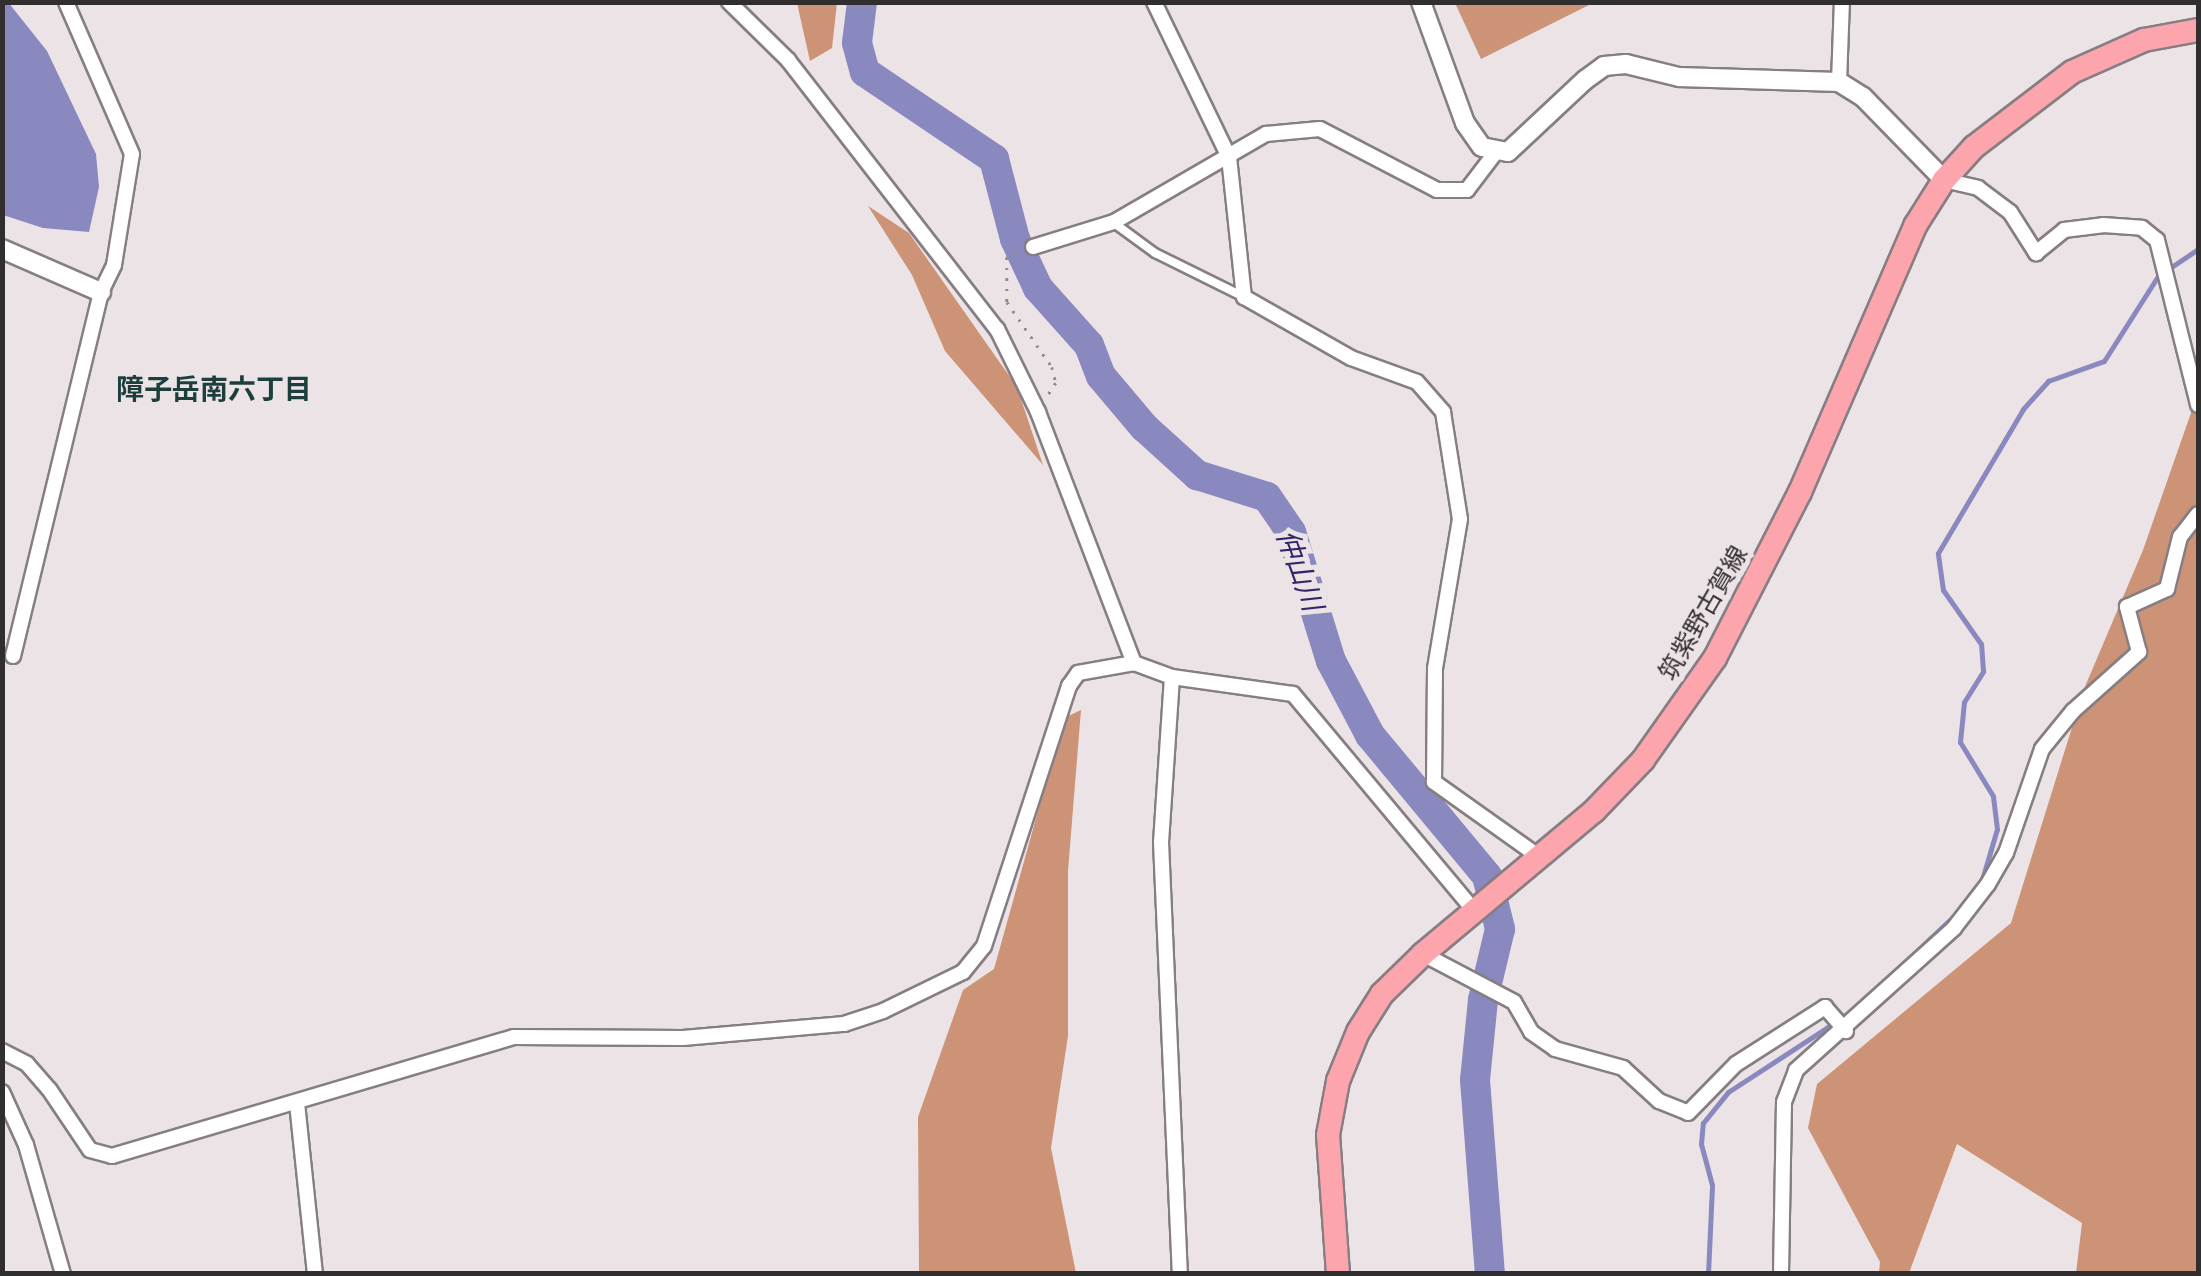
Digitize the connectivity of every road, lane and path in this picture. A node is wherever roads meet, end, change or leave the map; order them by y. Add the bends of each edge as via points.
1 (66, 2) edge
2 (729, 2) edge
3 (1154, 2) edge
4 (1421, 2) edge
5 (1842, 2) edge
6 (2198, 30) edge
7 (1839, 82) junction
8 (1496, 152) junction
9 (1230, 156) junction
10 (1944, 180) junction
11 (1114, 222) junction
12 (1033, 247) joint
13 (2, 249) edge
14 (101, 292) junction
15 (1244, 297) junction
16 (1034, 405) junction
17 (2198, 405) edge
18 (2198, 514) edge
19 (14, 656) dead end
20 (1134, 663) junction
21 (1172, 678) junction
22 (1535, 864) junction
23 (1482, 906) junction
24 (1423, 954) junction
25 (1846, 1031) junction
26 (2, 1051) edge
27 (2, 1092) edge
28 (297, 1103) junction
29 (63, 1274) edge
30 (315, 1274) edge
31 (1180, 1274) edge
32 (1338, 1274) edge
33 (1781, 1274) edge

1 - 14 street via 132,154 114,266
2 - 16 street via 788,60 997,329
3 - 9 street
4 - 8 street via 1464,123 1482,148
5 - 7 street
6 - 10 main road, 筑紫野古賀線 via 2144,40 2072,72 1974,148
7 - 8 street via 1679,78 1626,64 1604,66 1526,141
7 - 10 street via 1863,97
8 - 9 street via 1467,190 1437,190 1320,129 1266,134
9 - 11 street
9 - 15 street
10 - 17 street via 1978,188 2010,212 2036,253 2064,230 2142,228 2157,240
10 - 22 main road, 筑紫野古賀線 via 1915,226 1800,492 1715,658 1643,760
11 - 12 street
11 - 15 lane via 1155,253
12 - 16 path via 1007,257 1005,290 1056,382
13 - 14 street
14 - 19 street
15 - 22 street via 1350,358 1418,382 1443,412 1460,519 1435,670 1434,782
16 - 20 street
18 - 25 street via 2180,537 2168,589 2128,607 2139,652 2072,711 2042,749 2006,853 1988,884 1954,928
20 - 21 street
20 - 28 street via 1078,674 1069,686 984,946 964,972 844,1024 683,1038 514,1037
21 - 23 street via 1294,694
21 - 31 street via 1162,842
22 - 23 main road, 筑紫野古賀線
23 - 24 main road, 筑紫野古賀線
24 - 25 street via 1514,1002 1530,1032 1555,1049 1622,1068 1659,1101 1688,1112 1736,1064 1825,1007
24 - 32 main road, 筑紫野古賀線 via 1382,994 1338,1081 1328,1134
25 - 33 street via 1806,1058 1784,1102
26 - 28 street via 27,1064 90,1150 112,1156
27 - 29 street via 26,1145
28 - 30 street

